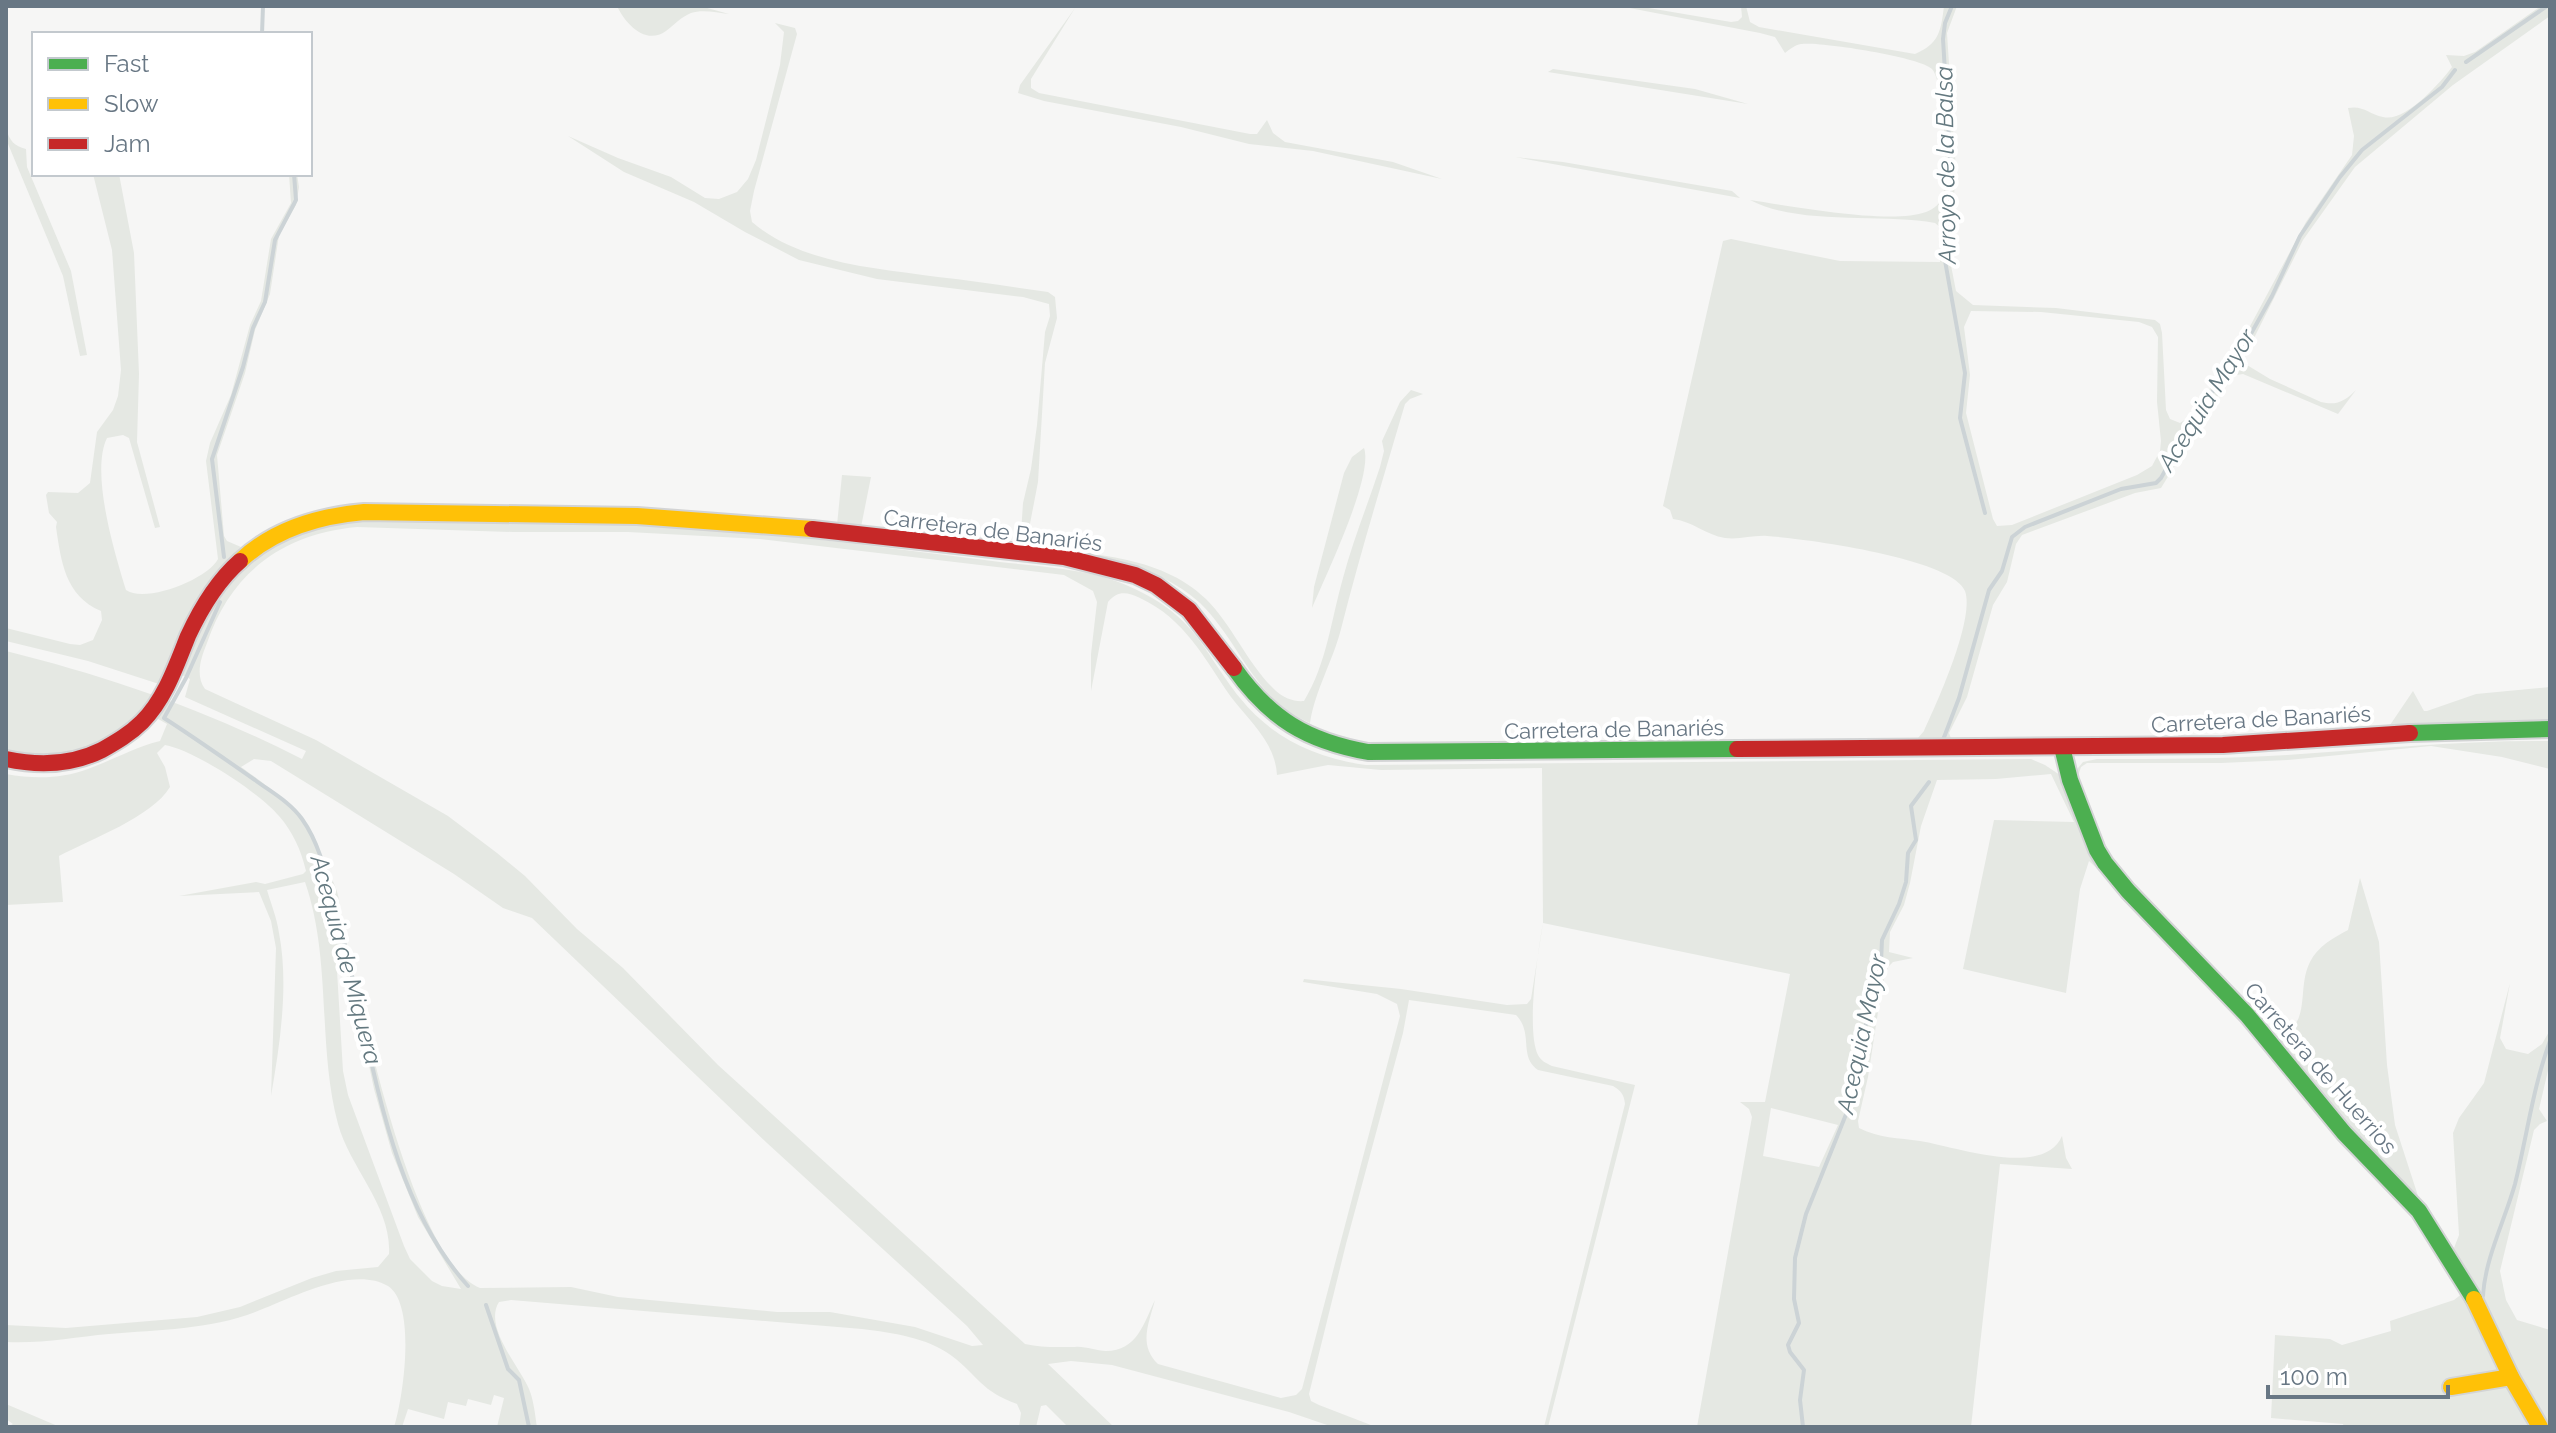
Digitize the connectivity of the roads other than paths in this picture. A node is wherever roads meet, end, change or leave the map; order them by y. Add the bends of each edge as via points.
1 (2550, 729) edge
2 (2062, 747) junction
3 (6, 759) edge
4 (2511, 1377) junction
5 (2451, 1387) dead end
6 (2540, 1427) edge

1 - 2 street, Carretera de Banariés via 2245,745
2 - 3 street, Carretera de Banariés via 1353,750 1314,738 1274,714 1191,610 1165,589 1132,574 1061,559 698,519 364,512 296,525 230,569 207,601 151,714 129,735 84,757 40,765
2 - 4 street, Carretera de Huerrios via 2105,863 2247,1015 2344,1133 2406,1194 2472,1294
4 - 5 street
4 - 6 street, Carretera de Huerrios

